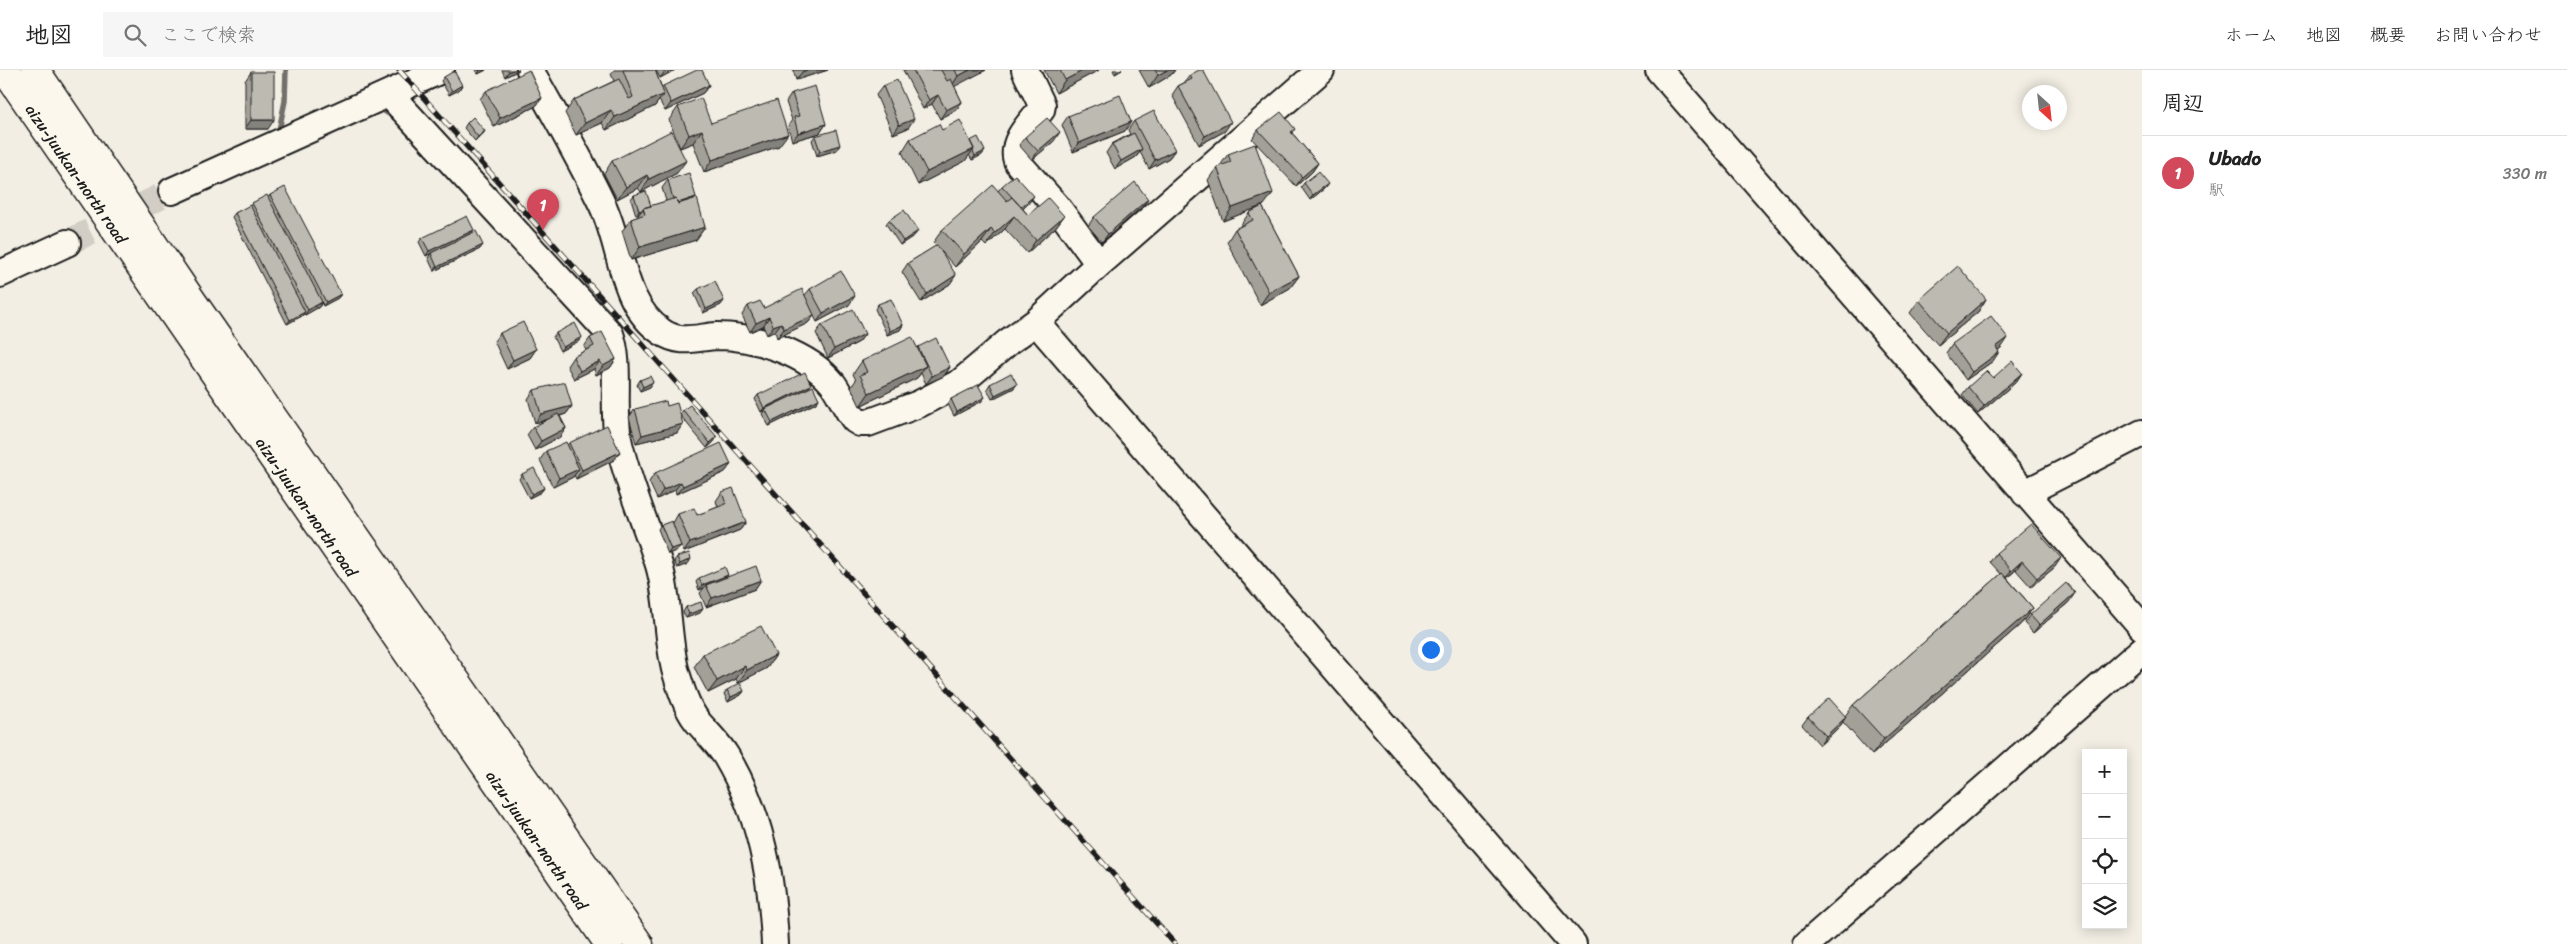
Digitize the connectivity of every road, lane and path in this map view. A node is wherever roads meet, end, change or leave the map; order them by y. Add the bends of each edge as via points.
1 (5, 70) edge
2 (35, 70) edge
3 (441, 70) edge
4 (530, 70) edge
5 (1025, 70) edge
6 (1321, 70) edge
7 (1659, 70) edge
8 (389, 94) junction
9 (172, 191) tunnel mouth
10 (68, 243) tunnel mouth
11 (1099, 264) junction
12 (0, 274) edge
13 (1036, 322) junction
14 (2142, 433) edge
15 (2025, 493) junction
16 (2142, 626) edge
17 (2142, 650) edge
18 (609, 944) edge
19 (639, 944) edge
20 (775, 944) edge
21 (1574, 944) edge
22 (1807, 944) edge

1 - 18 highway, aizu-juukan-north road
2 - 19 highway, aizu-juukan-north road
3 - 8 street
4 - 13 street via 611,224 634,300 655,326 670,336 687,340 724,337 785,350 816,367 834,386 855,420 868,423 919,404 961,382
5 - 11 street via 1042,105 1016,143 1014,154
6 - 11 street
7 - 15 street
8 - 9 street
8 - 20 street via 610,334 616,352 618,439 659,564 675,668 681,689 697,720 725,755 748,798 760,830 773,897
10 - 12 street
11 - 13 street
13 - 21 street
14 - 15 street
15 - 16 street
17 - 22 street

